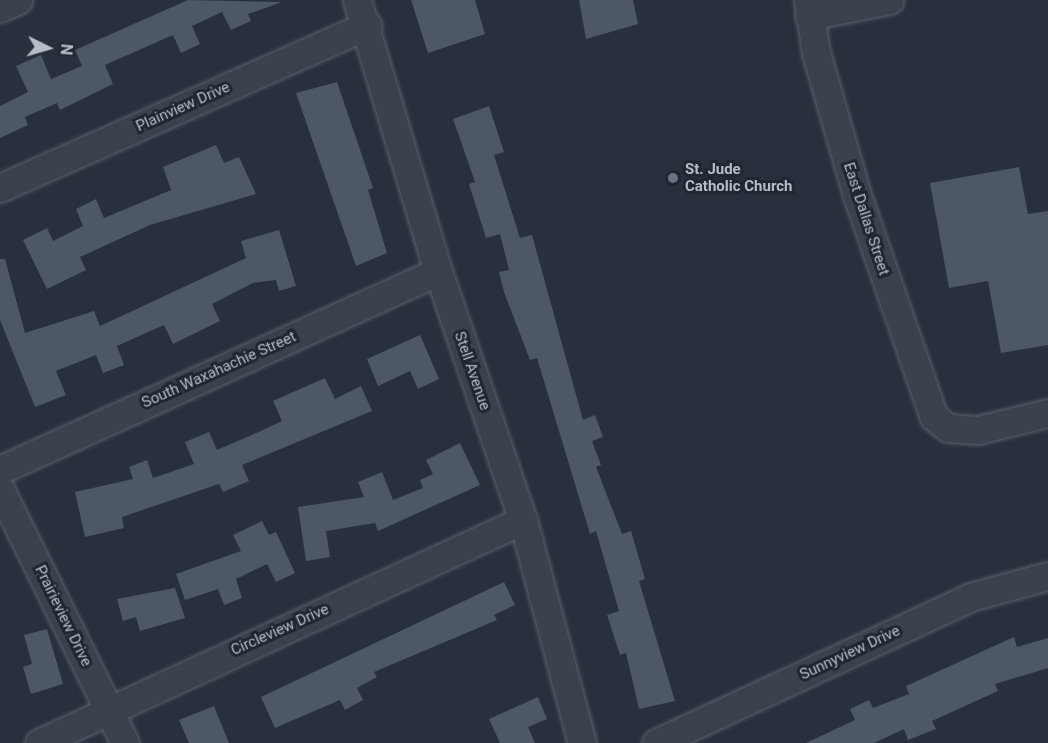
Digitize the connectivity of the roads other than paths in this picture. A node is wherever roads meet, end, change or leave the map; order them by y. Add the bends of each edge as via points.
1 (18, 0) edge
2 (357, 0) edge
3 (889, 0) edge
4 (0, 8) edge
5 (808, 8) edge
6 (367, 26) junction
7 (0, 188) edge
8 (438, 271) junction
9 (1048, 412) edge
10 (0, 470) edge
11 (0, 489) edge
12 (523, 520) junction
13 (1048, 576) edge
14 (109, 707) junction
15 (39, 743) edge
16 (125, 743) edge
17 (582, 743) edge
18 (656, 743) edge

1 - 4 street
2 - 6 street, Stell Avenue
3 - 5 street
5 - 9 street, East Dallas Street via 867,227 934,417 948,428 978,430
6 - 7 street, Plainview Drive
6 - 8 street, Stell Avenue
8 - 10 street, South Waxahachie Street
8 - 12 street, Stell Avenue
11 - 14 street, Prairieview Drive
12 - 14 street, Circleview Drive
12 - 17 street, Stell Avenue
13 - 18 street, Sunnyview Drive via 970,597
14 - 15 street, Circleview Drive
14 - 16 street, Prairieview Drive

